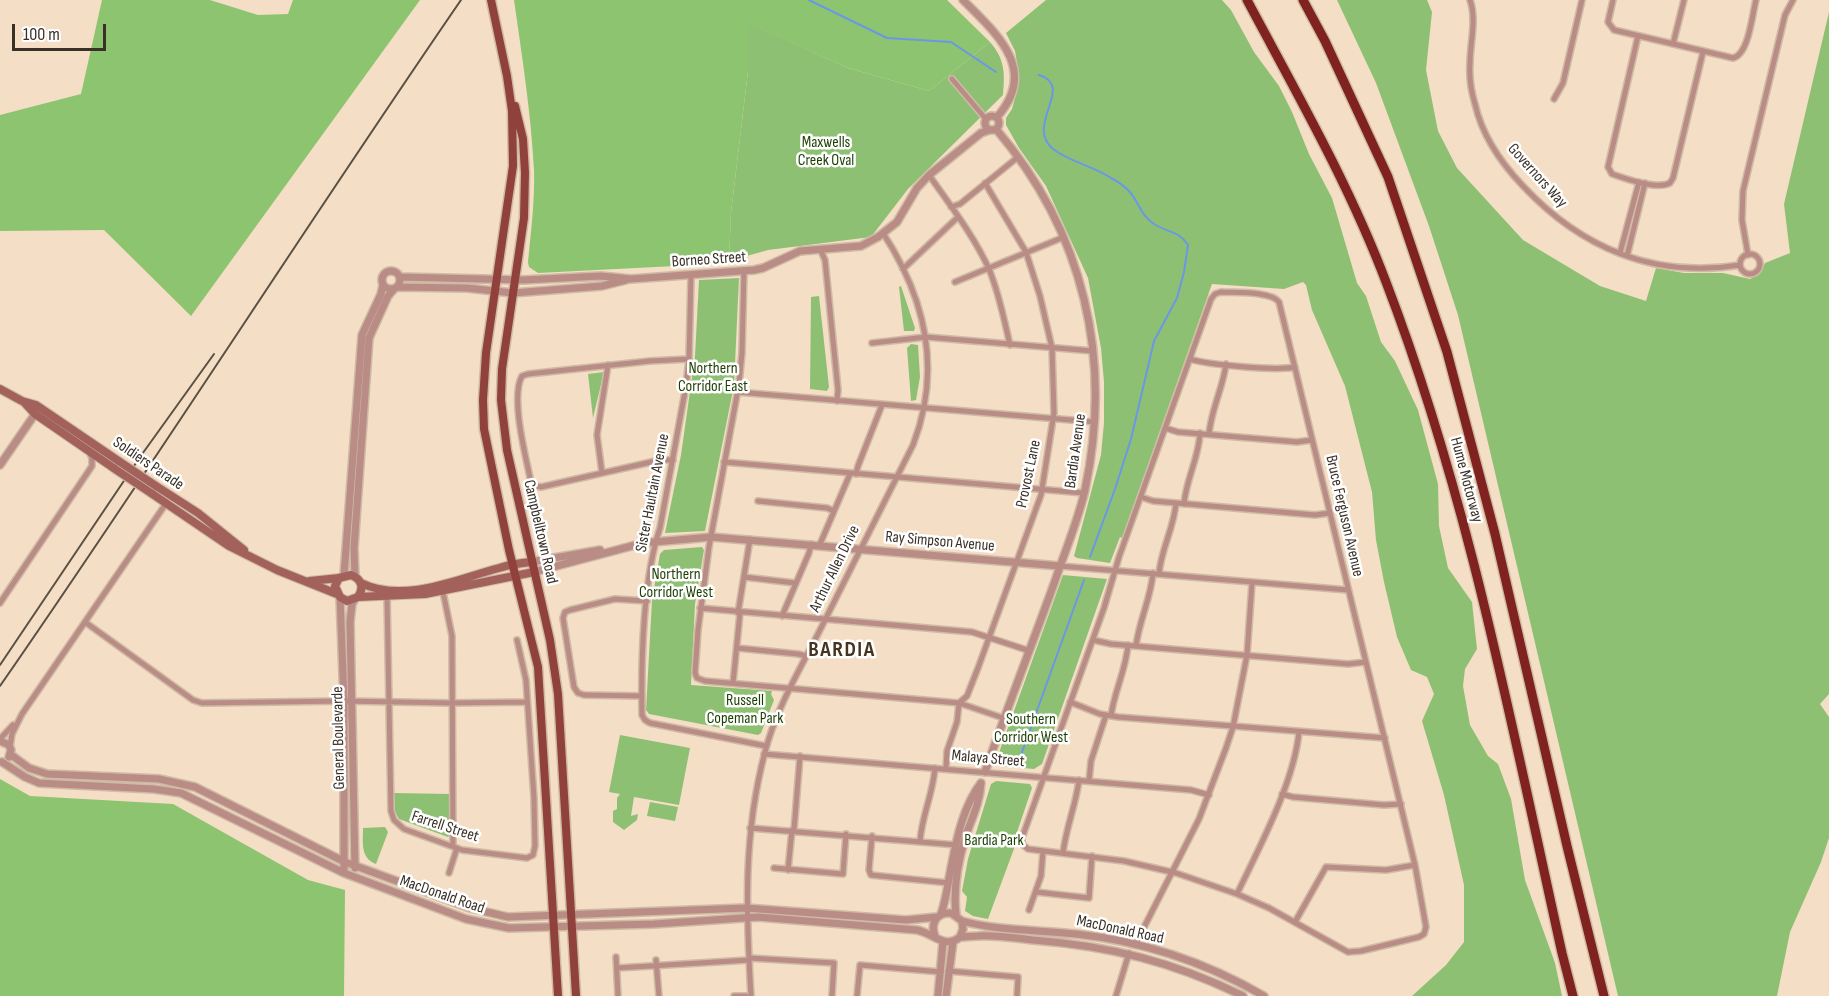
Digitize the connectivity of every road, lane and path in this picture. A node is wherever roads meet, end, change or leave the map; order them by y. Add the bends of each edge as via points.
1 (491, 0) edge
2 (963, 0) edge
3 (1247, 0) edge
4 (1303, 0) edge
5 (1470, 0) edge
6 (1582, 0) edge
7 (1613, 0) edge
8 (1684, 0) edge
9 (1756, 0) edge
10 (1793, 0) edge
11 (1638, 36) junction
12 (1673, 44) junction
13 (1703, 52) junction
14 (507, 76) junction
15 (952, 79) dead end
16 (1554, 99) dead end
17 (997, 117) junction
18 (985, 118) junction
19 (992, 129) junction
20 (1018, 157) junction
21 (929, 175) junction
22 (985, 183) junction
23 (1642, 183) junction
24 (951, 207) junction
25 (958, 217) junction
26 (883, 233) junction
27 (1064, 237) junction
28 (820, 249) junction
29 (1026, 252) junction
30 (1620, 253) junction
31 (1748, 255) junction
32 (1627, 256) junction
33 (1740, 265) junction
34 (903, 268) junction
35 (988, 268) junction
36 (744, 271) junction
37 (691, 275) junction
38 (400, 278) junction
39 (497, 279) junction
40 (515, 279) junction
41 (631, 279) junction
42 (955, 282) dead end
43 (383, 285) junction
44 (396, 287) junction
45 (495, 292) junction
46 (513, 293) junction
47 (926, 337) junction
48 (872, 343) dead end
49 (1010, 345) junction
50 (1052, 348) junction
51 (1094, 351) junction
52 (689, 359) junction
53 (1190, 359) junction
54 (1226, 364) junction
55 (608, 365) junction
56 (1295, 367) junction
57 (0, 388) edge
58 (737, 392) junction
59 (22, 401) junction
60 (837, 401) junction
61 (882, 405) junction
62 (364, 407) junction
63 (924, 408) junction
64 (35, 414) junction
65 (1054, 419) junction
66 (1095, 422) junction
67 (1165, 428) junction
68 (1200, 434) junction
69 (1209, 434) junction
70 (1312, 440) junction
71 (354, 444) junction
72 (86, 449) junction
73 (673, 460) junction
74 (724, 462) junction
75 (0, 465) edge
76 (115, 465) junction
77 (92, 466) junction
78 (602, 473) junction
79 (853, 474) junction
80 (897, 478) junction
81 (1042, 489) junction
82 (1084, 493) junction
83 (1140, 497) junction
84 (168, 499) junction
85 (758, 501) dead end
86 (1176, 503) junction
87 (1184, 504) junction
88 (834, 510) junction
89 (1330, 513) junction
90 (711, 537) junction
91 (750, 539) junction
92 (656, 541) junction
93 (811, 544) junction
94 (820, 544) junction
95 (624, 547) junction
96 (860, 548) junction
97 (531, 561) junction
98 (1018, 562) junction
99 (513, 565) junction
100 (1060, 566) junction
101 (1116, 570) junction
102 (534, 572) junction
103 (1156, 573) junction
104 (516, 575) junction
105 (342, 577) junction
106 (744, 577) junction
107 (358, 580) junction
108 (309, 581) junction
109 (795, 583) junction
110 (1252, 583) junction
111 (414, 589) junction
112 (1348, 590) junction
113 (443, 592) junction
114 (338, 596) junction
115 (387, 596) junction
116 (357, 598) junction
117 (646, 601) junction
118 (0, 603) edge
119 (700, 608) junction
120 (739, 613) junction
121 (782, 616) junction
122 (825, 620) junction
123 (85, 622) junction
124 (990, 636) junction
125 (517, 640) dead end
126 (1093, 640) junction
127 (1128, 645) junction
128 (1136, 646) junction
129 (737, 648) junction
130 (1030, 651) junction
131 (1247, 655) junction
132 (806, 656) junction
133 (1366, 662) junction
134 (733, 683) junction
135 (789, 689) junction
136 (642, 696) junction
137 (348, 701) junction
138 (389, 701) junction
139 (527, 702) junction
140 (1070, 702) junction
141 (451, 703) junction
142 (959, 703) junction
143 (22, 714) junction
144 (1108, 716) junction
145 (1004, 718) junction
146 (1233, 727) junction
147 (1299, 732) junction
148 (1385, 738) junction
149 (0, 740) edge
150 (766, 747) junction
151 (10, 751) junction
152 (764, 754) junction
153 (800, 756) junction
154 (1, 762) edge
155 (935, 768) junction
156 (945, 769) junction
157 (985, 772) junction
158 (1043, 777) junction
159 (1079, 780) junction
160 (1089, 781) junction
161 (981, 783) joint
162 (195, 787) junction
163 (1282, 794) junction
164 (1209, 795) junction
165 (190, 797) junction
166 (1401, 804) junction
167 (750, 828) junction
168 (793, 830) junction
169 (846, 834) junction
170 (872, 836) junction
171 (920, 841) junction
172 (960, 845) junction
173 (455, 847) junction
174 (1043, 851) junction
175 (1063, 853) junction
176 (1092, 856) junction
177 (345, 862) junction
178 (1415, 865) junction
179 (355, 866) junction
180 (774, 868) dead end
181 (789, 870) junction
182 (1172, 872) junction
183 (344, 873) junction
184 (449, 873) dead end
185 (355, 878) junction
186 (948, 883) junction
187 (1036, 892) junction
188 (1237, 894) junction
189 (746, 908) junction
190 (1029, 910) dead end
191 (554, 914) junction
192 (571, 914) junction
193 (956, 914) junction
194 (939, 916) junction
195 (746, 917) junction
196 (962, 921) junction
197 (1295, 922) junction
198 (554, 926) junction
199 (571, 926) junction
200 (935, 936) junction
201 (960, 937) junction
202 (943, 942) junction
203 (953, 942) junction
204 (1136, 945) junction
205 (1130, 953) junction
206 (616, 957) dead end
207 (749, 959) junction
208 (657, 963) junction
209 (617, 968) junction
210 (944, 972) junction
211 (558, 996) edge
212 (576, 996) edge
213 (618, 996) edge
214 (658, 996) edge
215 (734, 996) edge
216 (746, 996) edge
217 (752, 996) edge
218 (832, 996) edge
219 (857, 996) edge
220 (938, 996) edge
221 (946, 996) edge
222 (1017, 996) edge
223 (1116, 996) edge
224 (1243, 996) edge
225 (1264, 996) edge
226 (1573, 996) edge
227 (1604, 996) edge

1 - 14 main road, Campbelltown Road
2 - 17 street via 1004,42 1012,61 1012,93
3 - 226 highway, Hume Motorway via 1352,200 1416,362 1487,615
4 - 227 highway, Hume Motorway via 1388,177 1447,352 1495,534
5 - 30 street, Governors Way via 1471,88 1482,127 1499,158 1553,216 1587,239
6 - 16 street via 1563,83
7 - 11 street via 1610,26
8 - 12 street
9 - 13 street via 1742,54 1731,58
10 - 31 street via 1785,15 1743,191
11 - 12 street
11 - 23 street via 1608,167 1612,174
12 - 13 street
13 - 23 street via 1673,178 1666,186
14 - 39 main road, Campbelltown Road via 513,166
14 - 40 main road, Campbelltown Road via 523,139 525,173 524,218
15 - 18 street
17 - 18 street
17 - 19 street via 999,122
18 - 19 street via 984,125
19 - 20 street, Bardia Avenue
19 - 21 street, Borneo Street via 981,133
20 - 22 street
20 - 27 street, Bardia Avenue
21 - 24 street
21 - 26 street, Borneo Street via 913,193 897,222
22 - 24 street
22 - 29 street, Provost Lane
23 - 30 street
23 - 32 street
24 - 25 street
25 - 34 street
25 - 35 street
26 - 28 street, Borneo Street via 861,246
26 - 34 street, Arthur Allen Drive
27 - 29 street
27 - 51 street, Bardia Avenue via 1082,290
28 - 36 street, Borneo Street via 801,251 763,268
28 - 60 street via 825,260
29 - 35 street
29 - 50 street, Provost Lane
30 - 32 street, Governors Way
31 - 33 street
31 - 33 street via 1758,260 1758,269 1747,274
32 - 33 street, Governors Way via 1666,266
34 - 47 street, Arthur Allen Drive via 917,298
35 - 42 street
35 - 49 street via 1000,299
36 - 37 street, Borneo Street
36 - 58 street
37 - 41 street, Borneo Street
37 - 52 street, Sister Haultain Avenue
38 - 39 street, Borneo Street
38 - 43 street via 397,272 387,271
38 - 44 street
39 - 40 street, Borneo Street
39 - 45 main road, Campbelltown Road
40 - 41 street, Borneo Street
40 - 46 main road, Campbelltown Road
41 - 46 street, Borneo Street via 602,286
43 - 44 street via 388,289
43 - 71 street via 362,335
44 - 45 street, Borneo Street
44 - 62 street via 369,338
45 - 46 street, Borneo Street
45 - 99 main road, Campbelltown Road via 484,379 484,429
46 - 97 main road, Campbelltown Road via 501,400 507,450
47 - 48 street
47 - 49 street
47 - 63 street, Arthur Allen Drive via 928,373
49 - 50 street
50 - 51 street
50 - 65 street, Provost Lane
51 - 66 street, Bardia Avenue
52 - 55 street
52 - 73 street, Sister Haultain Avenue
53 - 54 street
53 - 56 street, Bruce Ferguson Avenue via 1213,297 1226,292 1276,298
53 - 67 street, Bruce Ferguson Avenue
54 - 56 street
54 - 69 street
55 - 78 street via 597,435
55 - 78 street via 524,374 519,387 522,440 533,484 541,487
56 - 70 street, Bruce Ferguson Avenue
57 - 59 main road, Soldiers Parade
58 - 60 street
58 - 74 street
59 - 64 main road, Soldiers Parade
59 - 76 main road, Soldiers Parade via 36,405
60 - 61 street
61 - 63 street
61 - 79 street
62 - 71 street via 359,408
62 - 107 street via 354,548
63 - 65 street
63 - 80 street, Arthur Allen Drive via 913,445
64 - 72 main road, Soldiers Parade
64 - 75 street
65 - 66 street
65 - 81 street, Provost Lane
66 - 82 street, Bardia Avenue
67 - 68 street
67 - 83 street, Bruce Ferguson Avenue
68 - 69 street
68 - 87 street
69 - 70 street
70 - 89 street, Bruce Ferguson Avenue
71 - 105 street
72 - 76 main road, Soldiers Parade
72 - 77 street
73 - 78 street
73 - 92 street, Sister Haultain Avenue
74 - 79 street
74 - 90 street
76 - 77 street
76 - 84 main road, Soldiers Parade, bridge
77 - 118 street
79 - 80 street
79 - 88 street
80 - 81 street
80 - 96 street, Arthur Allen Drive
81 - 82 street
81 - 98 street, Provost Lane
82 - 100 street, Bardia Avenue
83 - 86 street
83 - 101 street, Bruce Ferguson Avenue
84 - 108 main road, Soldiers Parade via 229,546
84 - 123 street
85 - 88 street
86 - 87 street
86 - 103 street
87 - 89 street
88 - 94 street
89 - 112 street, Bruce Ferguson Avenue
90 - 91 street, Ray Simpson Avenue
90 - 92 street, Ray Simpson Avenue
90 - 119 street
91 - 93 street, Ray Simpson Avenue
91 - 106 street
92 - 95 street, Ray Simpson Avenue
92 - 117 street, Sister Haultain Avenue
93 - 94 street, Ray Simpson Avenue
93 - 109 street
94 - 96 street, Ray Simpson Avenue
95 - 97 street
95 - 102 street, Ray Simpson Avenue
96 - 98 street, Ray Simpson Avenue
96 - 122 street, Arthur Allen Drive
97 - 99 main road
97 - 102 main road, Campbelltown Road
98 - 100 street, Ray Simpson Avenue
98 - 124 street, Provost Lane
99 - 104 main road, Campbelltown Road
99 - 111 main road
100 - 101 street, Ray Simpson Avenue
100 - 130 street, Bardia Avenue
101 - 103 street, Ray Simpson Avenue
101 - 126 street, Bruce Ferguson Avenue
102 - 104 main road
102 - 192 main road, Campbelltown Road via 558,694
103 - 110 street, Ray Simpson Avenue
103 - 128 street
104 - 113 main road
104 - 191 main road, Campbelltown Road via 538,667
105 - 107 main road
105 - 108 main road, Soldiers Parade
105 - 114 main road via 335,586
106 - 109 street
106 - 120 street
107 - 111 main road via 376,589
107 - 116 main road via 361,591
108 - 114 main road, Soldiers Parade
109 - 121 street
110 - 112 street, Ray Simpson Avenue
110 - 131 street
111 - 113 main road via 438,588
112 - 133 street, Bruce Ferguson Avenue
113 - 115 main road
113 - 141 street via 452,636
114 - 116 main road via 347,601
114 - 137 street
115 - 116 main road
115 - 138 street, Farrell Street
116 - 137 street, General Boulevarde via 352,604 350,622
117 - 136 street, Sister Haultain Avenue
117 - 136 street via 609,600 570,610 563,618 578,693
119 - 120 street
119 - 134 street via 696,675 702,681
120 - 121 street
120 - 129 street
121 - 122 street
122 - 124 street
122 - 132 street, Arthur Allen Drive
123 - 137 street via 198,702
123 - 143 street
124 - 130 street
124 - 142 street, Provost Lane via 967,696
125 - 139 street, Farrell Street
126 - 127 street
126 - 140 street, Bruce Ferguson Avenue
127 - 128 street
127 - 144 street
128 - 131 street
129 - 132 street
129 - 134 street
130 - 145 street, Bardia Avenue
131 - 133 street via 1348,664
131 - 146 street
132 - 135 street, Arthur Allen Drive
133 - 148 street, Bruce Ferguson Avenue
134 - 135 street
135 - 142 street
135 - 150 street, Arthur Allen Drive
136 - 150 street, Sister Haultain Avenue via 642,718 650,723
137 - 138 street
137 - 177 street via 344,752
137 - 179 street, General Boulevarde
138 - 141 street
138 - 173 street, Farrell Street via 394,820 404,829
139 - 141 street
139 - 173 street, Farrell Street via 534,798 533,855 522,858
140 - 144 street
140 - 158 street, Bruce Ferguson Avenue
141 - 173 street
142 - 145 street
142 - 156 street, Provost Lane
143 - 149 street
143 - 151 street via 12,734
144 - 146 street
144 - 160 street via 1091,761
145 - 157 street, Bardia Avenue
146 - 147 street
146 - 164 street
147 - 148 street
147 - 163 street
148 - 166 street, Bruce Ferguson Avenue
149 - 151 street, MacDonald Road via 6,742
150 - 152 street, Arthur Allen Drive
151 - 154 street
151 - 162 street, MacDonald Road via 29,768 46,774 159,779
152 - 153 street, Malaya Street
152 - 167 street, Arthur Allen Drive
153 - 155 street, Malaya Street
153 - 168 street
154 - 165 street, MacDonald Road via 39,783 154,789
155 - 156 street, Malaya Street
155 - 171 street
156 - 157 street, Malaya Street
157 - 158 street, Malaya Street
157 - 161 street, Bardia Avenue
158 - 159 street, Malaya Street
158 - 174 street, Bruce Ferguson Avenue via 1022,841 1028,849
159 - 160 street, Malaya Street
159 - 175 street
160 - 164 street, Malaya Street via 1196,790
161 - 172 street, Bardia Avenue via 973,793
162 - 165 street
162 - 177 street, MacDonald Road
163 - 166 street
163 - 188 street
164 - 182 street
165 - 183 street, MacDonald Road
166 - 178 street, Bruce Ferguson Avenue
167 - 168 street
167 - 189 street, Arthur Allen Drive
168 - 169 street
168 - 181 street
169 - 170 street
169 - 181 street via 843,874
170 - 171 street
170 - 186 street via 871,875
171 - 172 street
172 - 186 street, Bardia Avenue
172 - 193 street, Bardia Avenue
173 - 184 street
174 - 175 street, Bruce Ferguson Avenue
174 - 187 street
175 - 176 street, Bruce Ferguson Avenue
176 - 182 street, Bruce Ferguson Avenue
176 - 187 street via 1089,897
177 - 179 street, MacDonald Road
177 - 183 street
178 - 197 street via 1386,870 1326,867
178 - 197 street, Bruce Ferguson Avenue via 1426,927 1419,937 1348,952
179 - 185 street, General Boulevarde
179 - 191 street, MacDonald Road via 485,913 508,917
180 - 181 street
182 - 188 street, Bruce Ferguson Avenue
182 - 204 street
183 - 185 street, MacDonald Road
185 - 198 street, MacDonald Road via 484,924 509,928
186 - 194 street, Bardia Avenue
187 - 190 street
188 - 197 street, Bruce Ferguson Avenue
189 - 192 street, MacDonald Road
189 - 194 street, MacDonald Road via 906,920
189 - 195 street, Arthur Allen Drive
191 - 192 street, MacDonald Road
191 - 198 main road, Campbelltown Road
192 - 199 main road, Campbelltown Road
193 - 194 street
193 - 196 street
194 - 200 street via 933,926
195 - 199 street, MacDonald Road
195 - 200 street, MacDonald Road via 917,930
195 - 207 street, Arthur Allen Drive
196 - 201 street
196 - 204 street, MacDonald Road via 1080,934
198 - 199 street, MacDonald Road
198 - 211 main road, Campbelltown Road
199 - 212 main road, Campbelltown Road
200 - 202 street
201 - 203 street
201 - 205 street, MacDonald Road via 1050,941
202 - 203 street
202 - 210 street
203 - 210 street
204 - 225 street, MacDonald Road via 1192,962
205 - 223 street
205 - 224 street, MacDonald Road via 1190,972
206 - 209 street
207 - 208 street
207 - 217 street, Arthur Allen Drive
207 - 218 street via 834,963
208 - 209 street
208 - 214 street
209 - 213 street
210 - 219 street via 860,965
210 - 220 street
210 - 221 street
210 - 222 street via 1018,977
215 - 216 street

